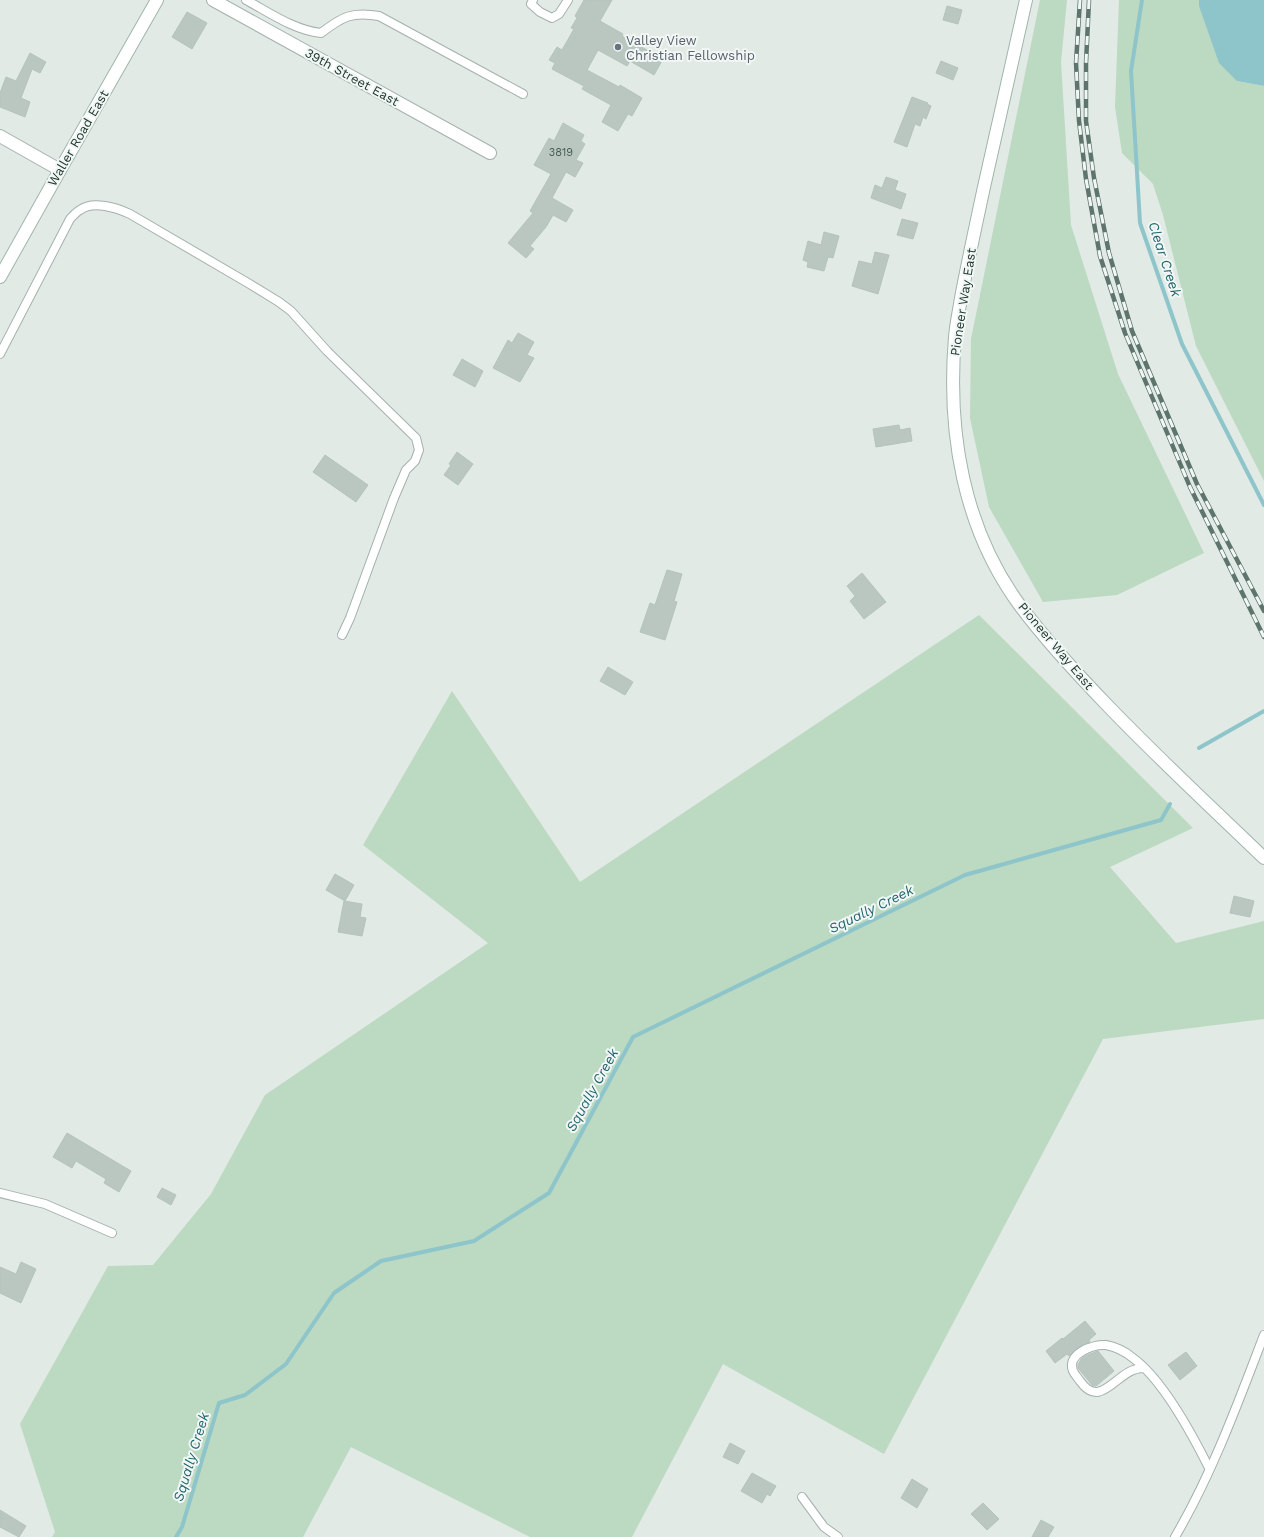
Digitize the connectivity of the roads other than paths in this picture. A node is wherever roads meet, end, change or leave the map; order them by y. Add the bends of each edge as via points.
1 (157, 0) edge
2 (213, 0) edge
3 (246, 0) edge
4 (533, 0) edge
5 (568, 0) edge
6 (1026, 0) edge
7 (523, 94) dead end
8 (0, 136) edge
9 (490, 153) dead end
10 (60, 170) junction
11 (0, 277) edge
12 (0, 354) edge
13 (342, 636) dead end
14 (1264, 858) edge
15 (0, 1193) edge
16 (112, 1232) dead end
17 (1264, 1335) edge
18 (1144, 1368) junction
19 (1210, 1468) junction
20 (802, 1497) dead end
21 (838, 1537) edge
22 (1175, 1537) edge

1 - 10 main road, Waller Road East
2 - 9 main road, 39th Street East
3 - 7 lane via 297,27 321,33 341,18 351,15 379,16
4 - 5 lane via 531,4 552,18 559,14
6 - 14 main road, Pioneer Way East via 967,263 955,335 954,425 970,508 998,570 1020,606 1052,646 1138,737
8 - 10 main road
10 - 11 main road, Waller Road East
12 - 13 lane via 70,219 80,209 90,207 116,207 130,214 291,311 327,351 416,438 419,450 415,461 406,470 394,498
15 - 16 lane via 45,1204
17 - 19 lane
18 - 18 lane via 1134,1358 1105,1345 1090,1347 1081,1352 1072,1364 1073,1371 1086,1390 1097,1393 1128,1372
18 - 19 lane via 1175,1408
19 - 22 lane
20 - 21 lane via 824,1527

